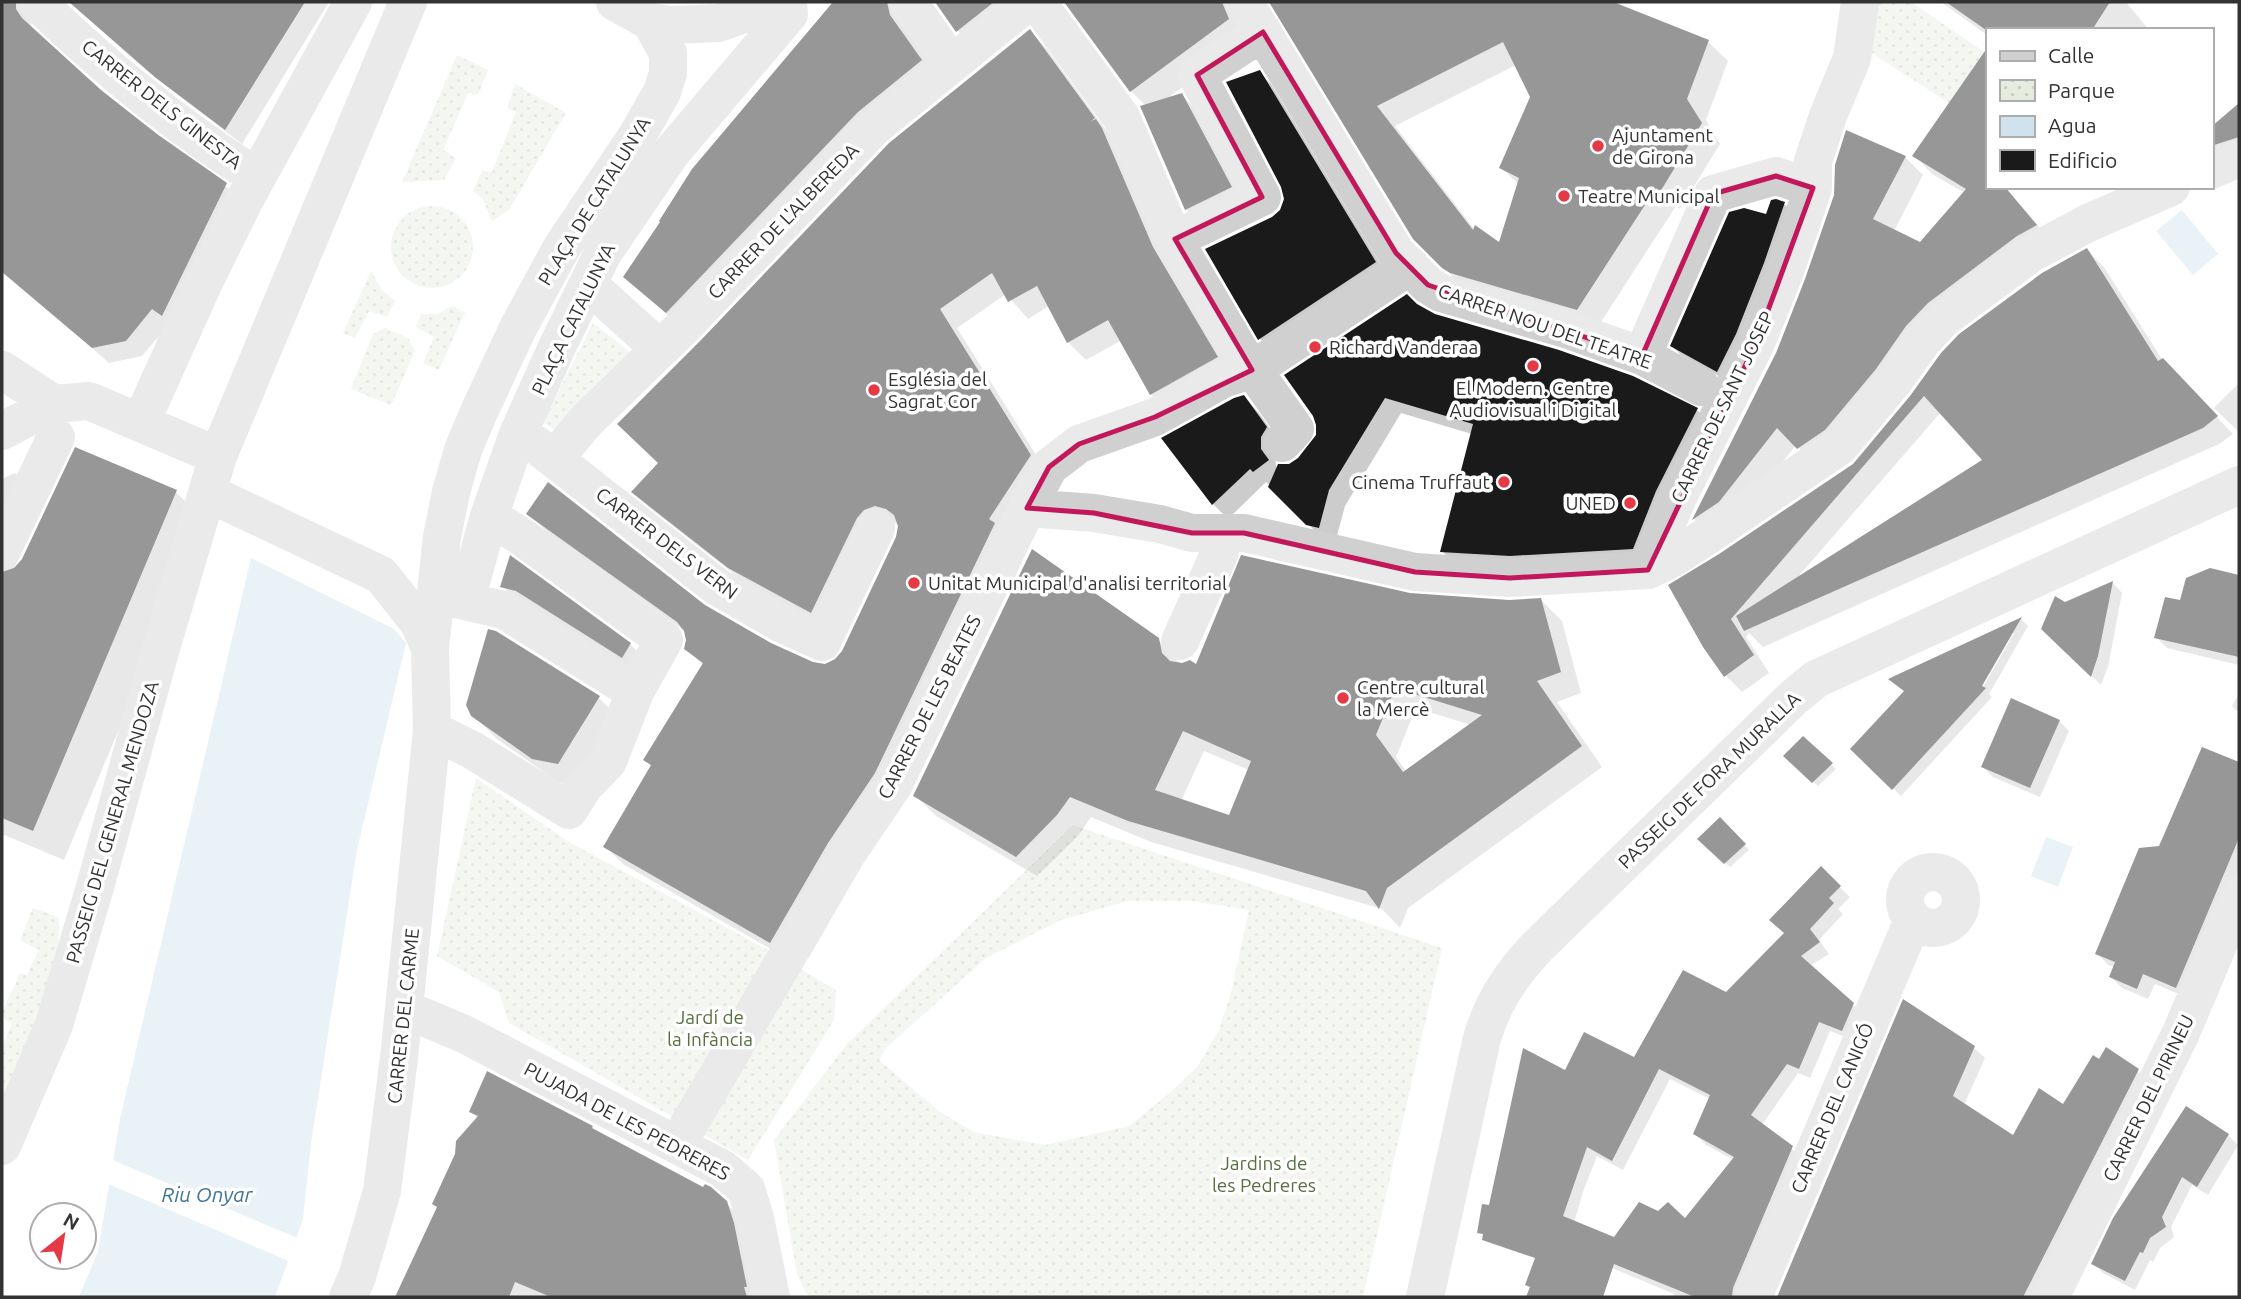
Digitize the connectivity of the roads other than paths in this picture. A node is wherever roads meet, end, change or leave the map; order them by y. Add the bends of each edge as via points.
1 (37, 2) edge
2 (353, 2) edge
3 (408, 2) edge
4 (615, 2) edge
5 (908, 2) edge
6 (1028, 2) edge
7 (1037, 2) edge
8 (1860, 2) edge
9 (773, 4) edge
10 (1254, 17) edge
11 (651, 22) junction
12 (951, 64) junction
13 (637, 136) junction
14 (2239, 158) edge
15 (2213, 169) edge
16 (257, 177) junction
17 (1813, 188) junction
18 (2166, 189) edge
19 (1175, 239) junction
20 (1410, 266) junction
21 (598, 294) dead end
22 (660, 349) junction
23 (1642, 356) junction
24 (2, 370) edge
25 (1252, 370) junction
26 (1701, 387) dead end
27 (55, 421) junction
28 (141, 422) junction
29 (2, 431) edge
30 (518, 434) junction
31 (1282, 443) dead end
32 (218, 456) junction
33 (555, 458) junction
34 (2239, 485) edge
35 (208, 493) junction
36 (489, 516) junction
37 (1020, 521) junction
38 (876, 528) dead end
39 (442, 537) junction
40 (1232, 543) junction
41 (2, 551) edge
42 (1648, 570) junction
43 (381, 575) junction
44 (451, 598) junction
45 (1180, 641) dead end
46 (430, 648) junction
47 (635, 692) junction
48 (432, 730) junction
49 (2239, 895) edge
50 (1923, 914) dead end
51 (405, 1009) junction
52 (677, 1145) junction
53 (2, 1146) edge
54 (348, 1297) edge
55 (771, 1297) edge
56 (1425, 1297) edge
57 (1753, 1297) edge
58 (2050, 1297) edge

1 - 16 street, CARRER DELS GINESTA via 118,76
2 - 16 street
3 - 32 street
4 - 11 street
5 - 12 street
6 - 12 street, CARRER DE L'ALBEREDA
7 - 19 street via 1121,117
8 - 17 street, CARRER DE SANT JOSEP via 1852,58 1813,161
9 - 11 street via 719,23
9 - 13 street
9 - 30 street, PLAÇA CATALUNYA via 789,14 671,153 603,253
10 - 19 street via 1197,75 1262,197
10 - 20 street, CARRER NOU DEL TEATRE via 1396,253
11 - 13 street, PLAÇA DE CATALUNYA via 668,53 668,73
12 - 22 street, CARRER DE L'ALBEREDA via 874,127
13 - 39 street, PLAÇA DE CATALUNYA via 562,247 497,370 463,450
14 - 15 street
16 - 28 street
17 - 23 street via 1776,176 1713,194
17 - 42 street, CARRER DE SANT JOSEP via 1762,328 1676,502
18 - 42 street via 2030,254 1944,318 1840,446
19 - 25 street
20 - 23 street, CARRER NOU DEL TEATRE via 1441,293
20 - 25 street, CARRER DE LES BEATES
21 - 22 street
22 - 33 street, CARRER DE L'ALBEREDA
23 - 26 street, CARRER NOU DEL TEATRE
24 - 27 street
25 - 31 street via 1295,429
25 - 37 street, CARRER DE LES BEATES via 1225,378 1155,417 1079,444 1049,467
27 - 28 street via 89,401
27 - 29 street
27 - 41 street
28 - 32 street
30 - 33 street, CARRER DELS VERN
30 - 36 street, PLAÇA CATALUNYA
32 - 35 street
33 - 38 street, CARRER DELS VERN via 716,586 822,642
34 - 56 street, PASSEIG DE FORA MURALLA via 1816,679 1535,948 1514,972 1485,1026
35 - 43 street, PLAÇA DE CATALUNYA
35 - 53 street, PASSEIG DEL GENERAL MENDOZA via 54,1025
36 - 44 street, PLAÇA CATALUNYA
36 - 47 street via 664,640
37 - 40 street via 1094,513
37 - 52 street, CARRER DE LES BEATES via 894,784 846,855
39 - 43 street via 420,562
39 - 44 street, PLAÇA DE CATALUNYA
40 - 42 street via 1415,572 1510,578
40 - 45 street
43 - 46 street, PLAÇA DE CATALUNYA via 419,623
44 - 46 street, PLAÇA DE CATALUNYA
44 - 47 street via 504,610
46 - 48 street, PLAÇA DE CATALUNYA
47 - 48 street via 608,761 569,810
48 - 51 street, CARRER DEL CARME
49 - 58 street, CARRER DEL PIRINEU via 2181,1032
50 - 57 street, CARRER DEL CANIGÓ
51 - 52 street, PUJADA DE LES PEDRERES via 464,1034
51 - 54 street, CARRER DEL CARME via 382,1191
52 - 55 street, PUJADA DE LES PEDRERES via 723,1169 746,1189

